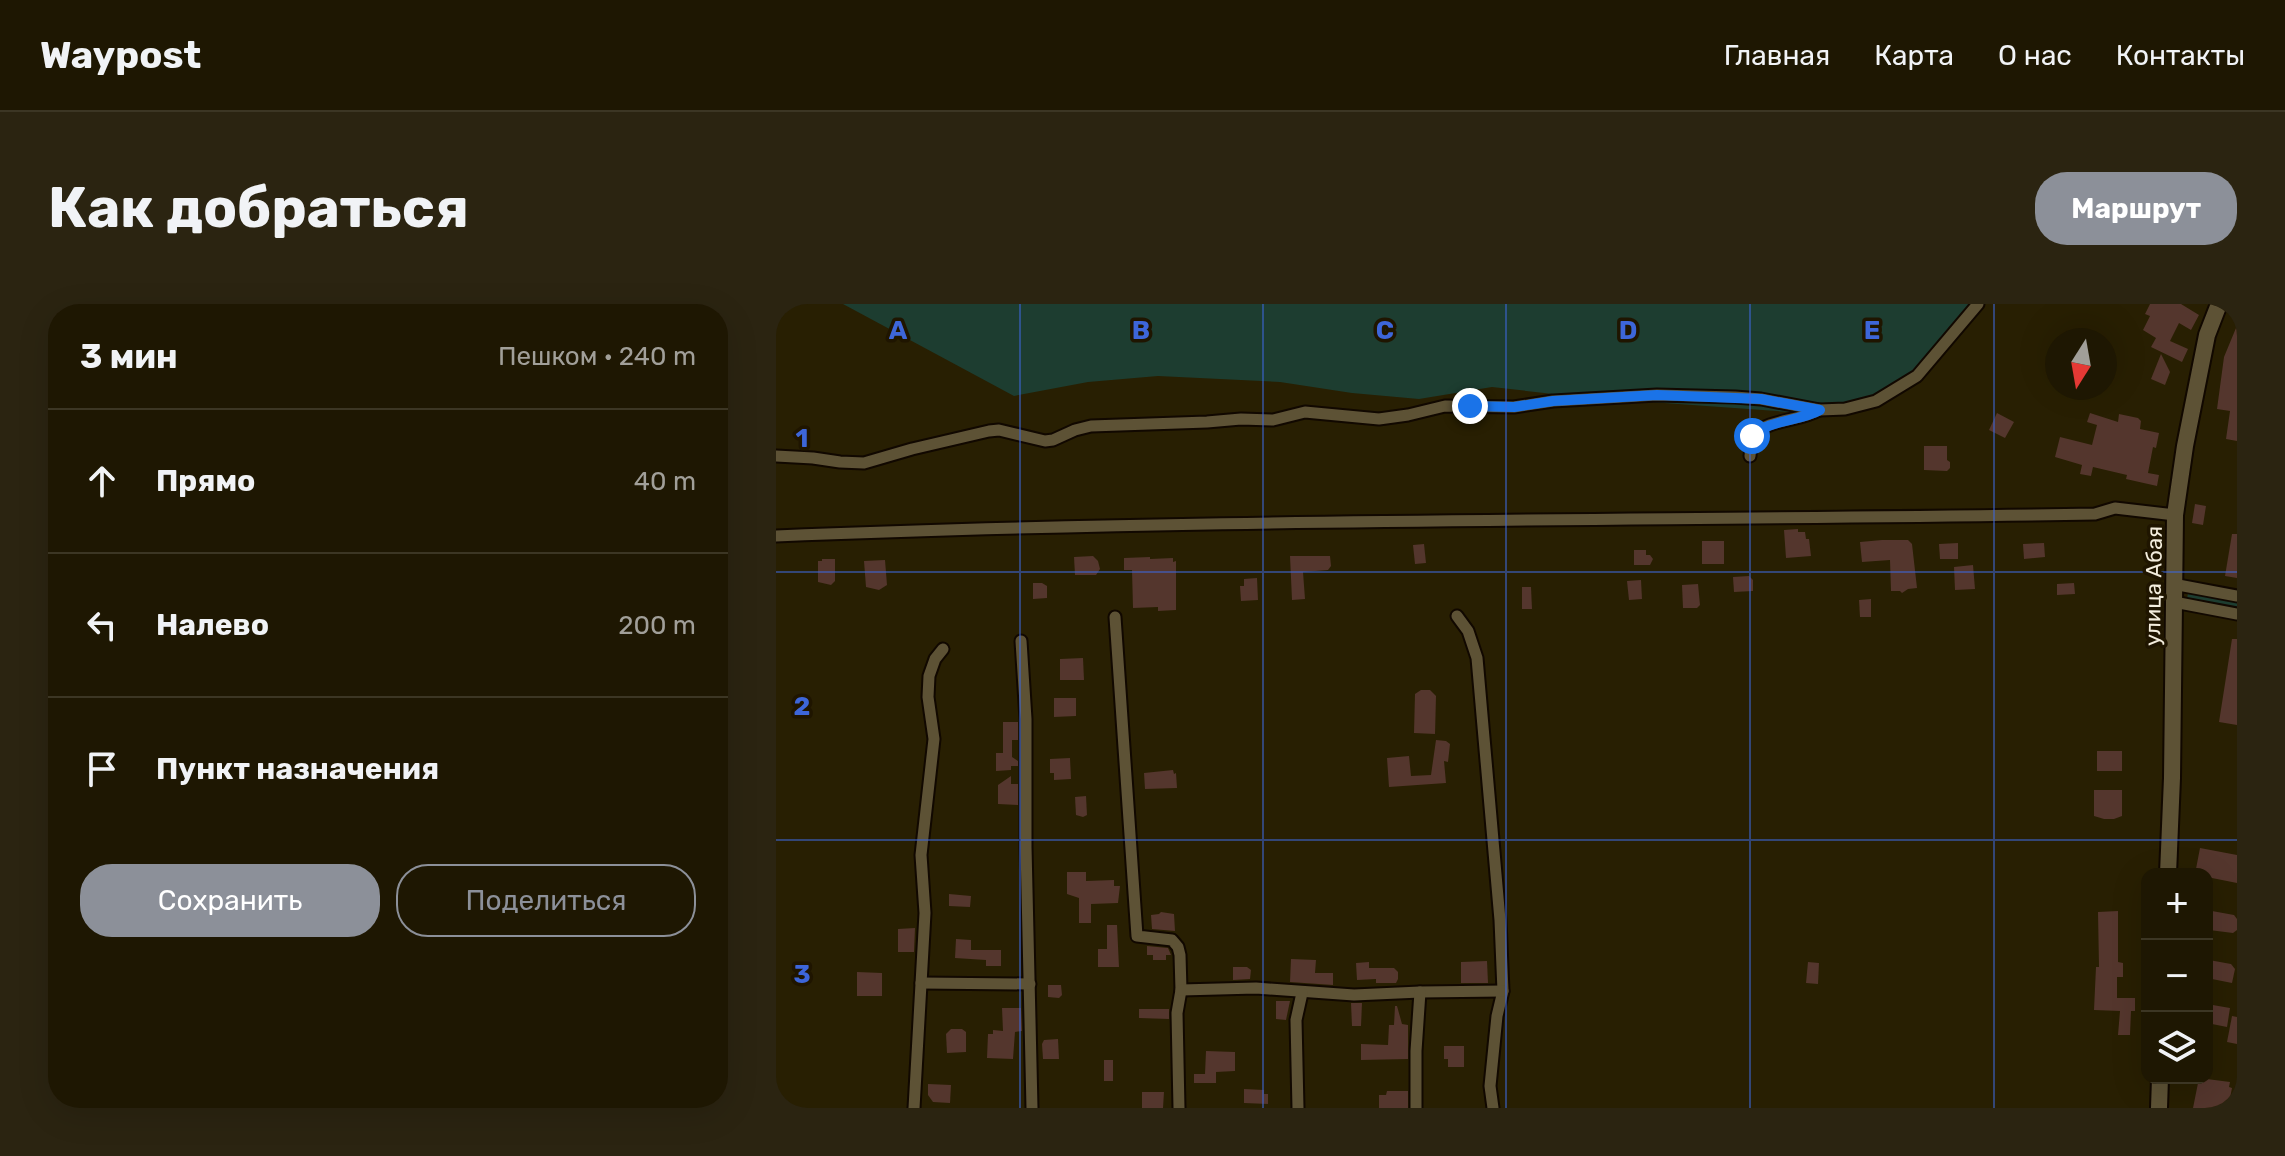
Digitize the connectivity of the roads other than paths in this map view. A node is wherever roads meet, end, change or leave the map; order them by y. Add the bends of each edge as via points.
1 (1978, 304) edge
2 (2219, 304) edge
3 (1820, 410) junction
4 (776, 456) edge
5 (1750, 456) dead end
6 (2175, 515) junction
7 (776, 536) edge
8 (2173, 584) junction
9 (2237, 596) edge
10 (2174, 602) junction
11 (2237, 614) edge
12 (1457, 616) dead end
13 (1115, 617) dead end
14 (1021, 641) dead end
15 (943, 649) dead end
16 (2168, 868) edge
17 (921, 983) junction
18 (1030, 984) junction
19 (1181, 990) junction
20 (1503, 991) junction
21 (1420, 992) junction
22 (1302, 993) junction
23 (2160, 1084) edge
24 (914, 1108) edge
25 (1032, 1108) edge
26 (1179, 1108) edge
27 (1298, 1108) edge
28 (1416, 1108) edge
29 (1493, 1108) edge
30 (2159, 1108) edge

1 - 3 street via 1917,376 1900,388 1876,401
2 - 6 main road, улица Абая via 2207,335
3 - 4 street via 1748,398 1657,395 1514,407 1445,406 1379,419 1305,412 1273,420 1091,426 1045,441 999,430 864,463
3 - 5 street via 1758,430
6 - 7 street via 2115,508 2095,514 1366,521
6 - 8 main road, улица Абая
8 - 9 street
8 - 10 main road, улица Абая
10 - 11 street
10 - 16 main road, улица Абая
12 - 20 street via 1477,658
13 - 19 street via 1137,936 1176,942
14 - 18 street
15 - 17 street via 929,676 934,739 921,855
17 - 18 street
17 - 24 street
18 - 25 street
19 - 22 street
19 - 26 street
20 - 21 street
20 - 29 street via 1490,1086
21 - 22 street
21 - 28 street
22 - 27 street via 1296,1020
23 - 30 main road

